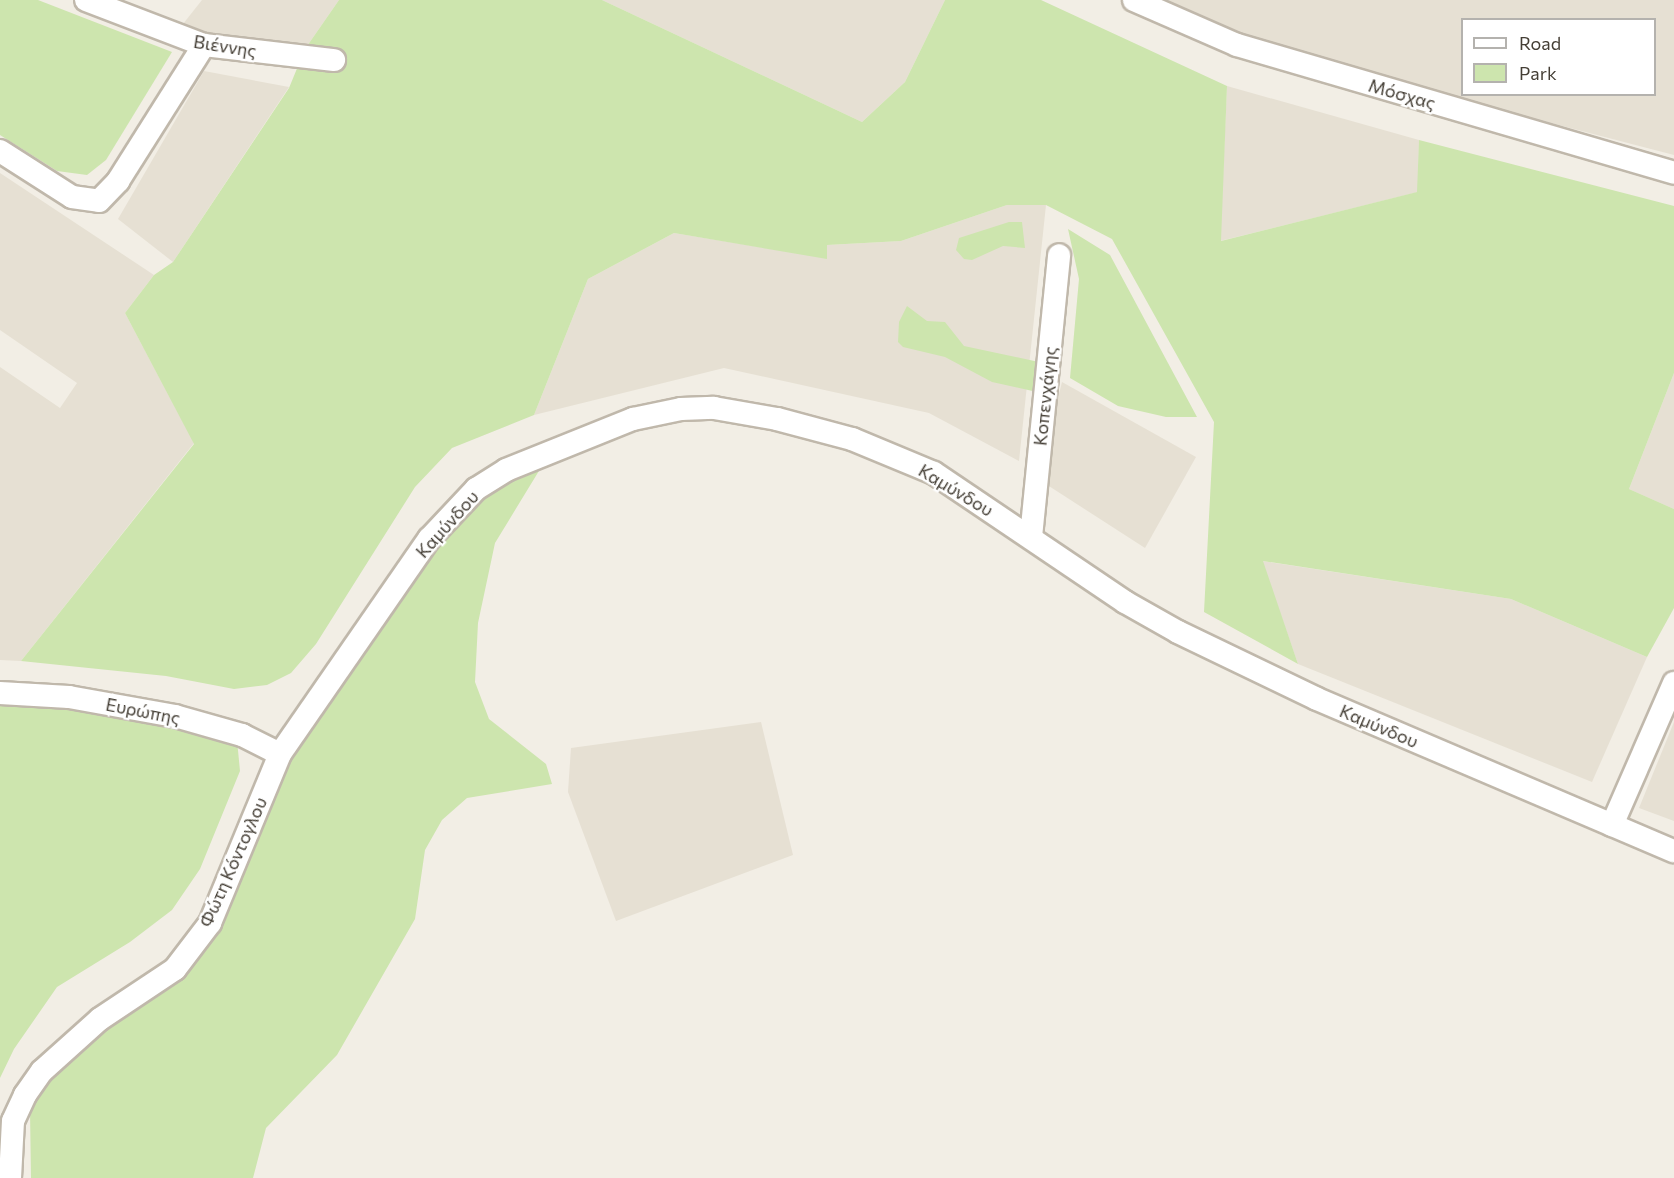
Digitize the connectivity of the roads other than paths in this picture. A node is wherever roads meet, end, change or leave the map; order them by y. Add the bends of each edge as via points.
1 (86, 0) edge
2 (1134, 0) edge
3 (204, 45) junction
4 (334, 60) dead end
5 (0, 151) edge
6 (1674, 173) edge
7 (1059, 255) dead end
8 (1031, 537) junction
9 (1674, 682) edge
10 (0, 693) edge
11 (280, 754) junction
12 (1612, 825) junction
13 (1674, 851) edge
14 (10, 1178) edge

1 - 3 street, Βιέννης
2 - 6 street, Μόσχας via 1237,45
3 - 4 street, Βιέννης
3 - 5 street via 118,181 99,201 72,197
7 - 8 street, Κοπενχάγης
8 - 11 street, Καμύνδου via 934,473 852,439 777,419 714,408 681,409 633,419 545,453 476,489 429,539
8 - 12 street, Καμύνδου via 1125,602 1178,632 1317,699
9 - 12 street
10 - 11 street, Ευρώπης via 69,698 175,716 242,735
11 - 14 street, Φώτη Κόντογλου via 210,923 175,969 100,1019 42,1071 14,1121
12 - 13 street, Καμύνδου

